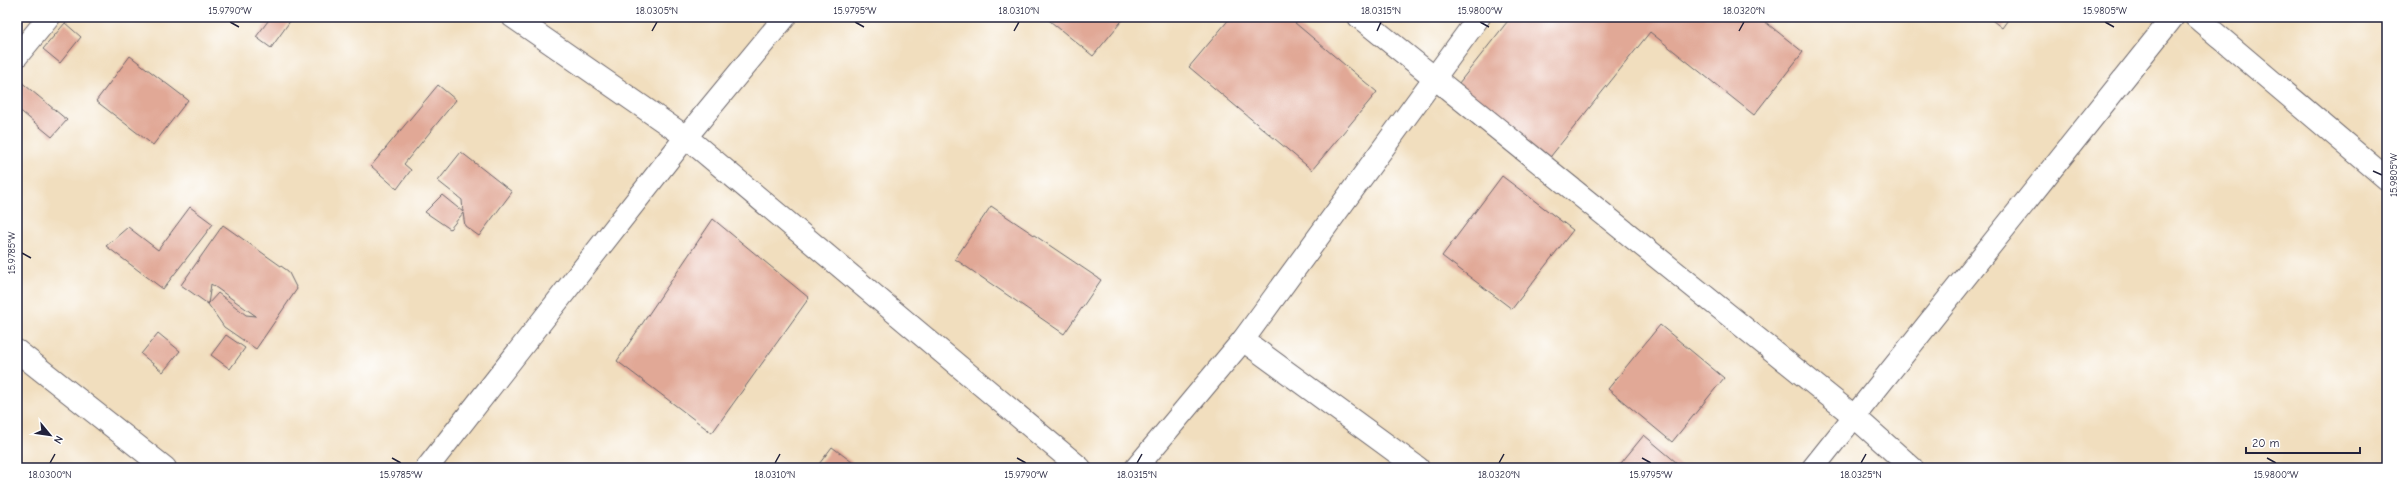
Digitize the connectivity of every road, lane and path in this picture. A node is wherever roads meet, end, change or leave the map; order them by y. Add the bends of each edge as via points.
1 (49, 17) edge
2 (513, 17) edge
3 (785, 17) edge
4 (1359, 17) edge
5 (1479, 17) edge
6 (2173, 17) edge
7 (2196, 17) edge
8 (17, 56) edge
9 (1433, 78) junction
10 (686, 137) junction
11 (2387, 179) edge
12 (1243, 340) junction
13 (17, 352) edge
14 (1855, 417) junction
15 (165, 468) edge
16 (427, 468) edge
17 (1080, 468) edge
18 (1136, 468) edge
19 (1418, 468) edge
20 (1813, 468) edge
21 (1912, 468) edge

1 - 8 street
2 - 10 street
3 - 10 street
4 - 9 street
5 - 9 street
6 - 14 street
7 - 11 street
9 - 12 street
9 - 14 street
10 - 16 street
10 - 17 street
12 - 18 street
12 - 19 street
13 - 15 street
14 - 20 street
14 - 21 street

